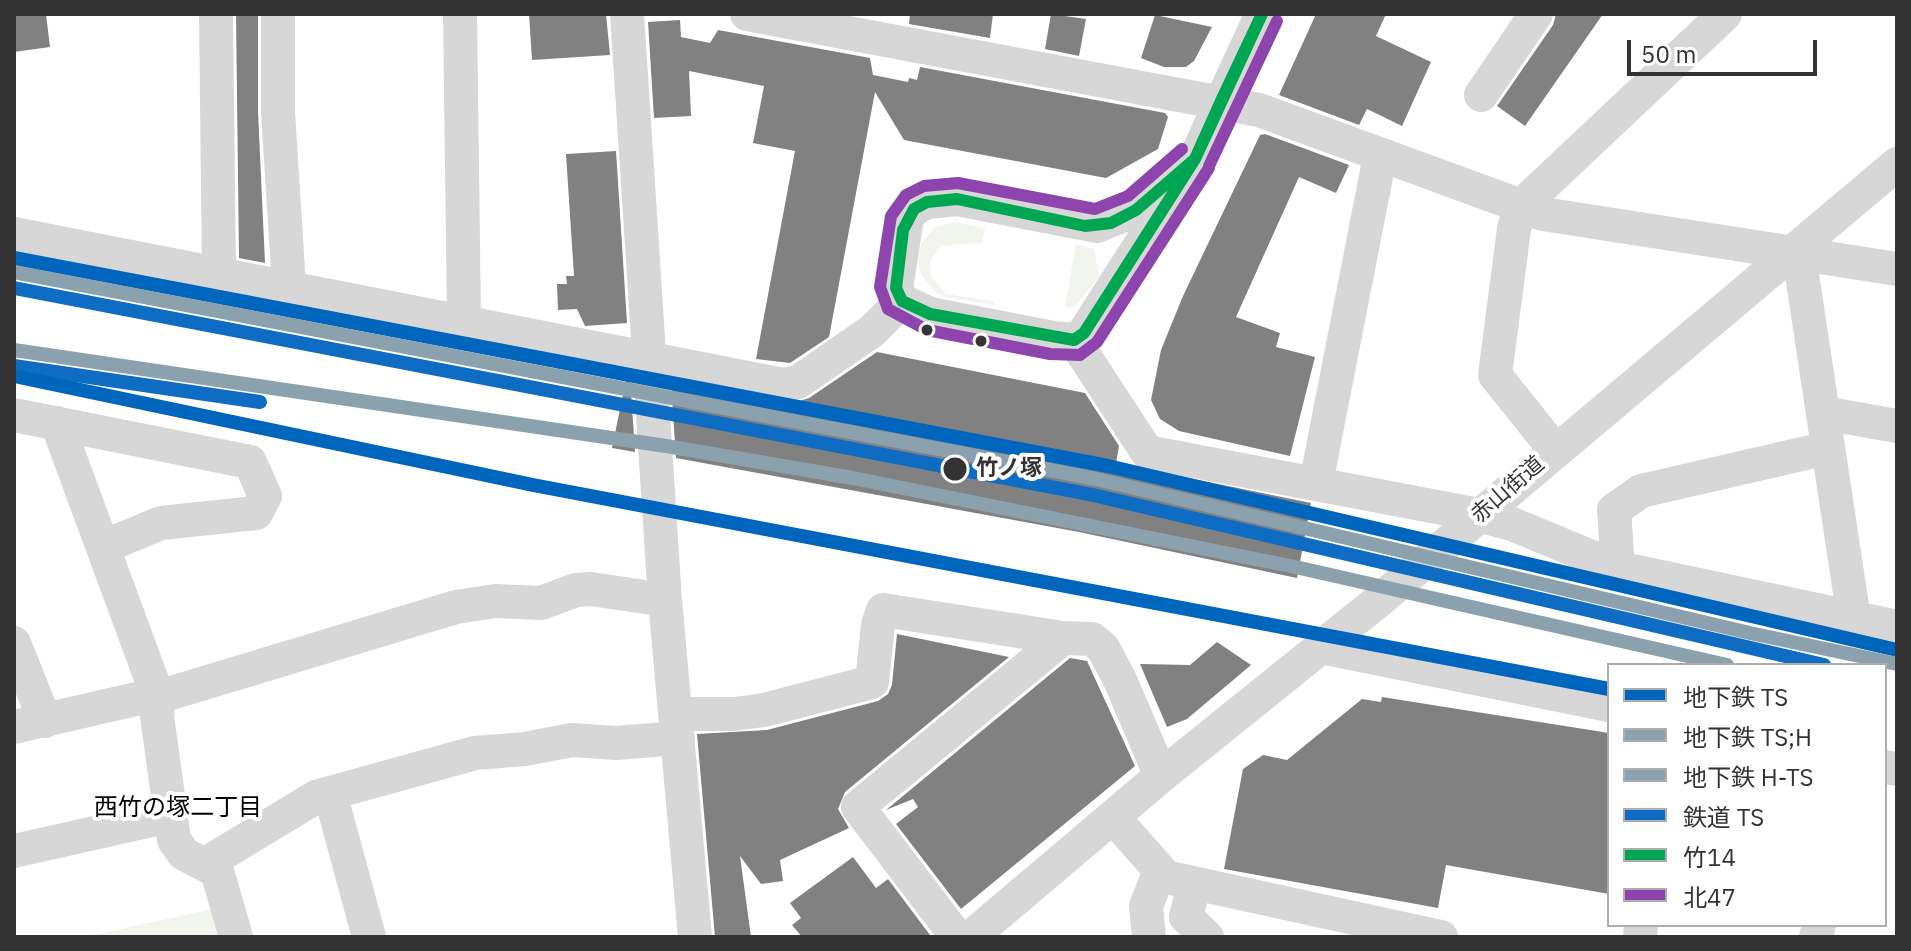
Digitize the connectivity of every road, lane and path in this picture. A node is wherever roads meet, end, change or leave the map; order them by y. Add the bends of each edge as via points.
1 (216, 14) edge
2 (278, 14) edge
3 (460, 14) edge
4 (627, 14) edge
5 (747, 14) edge
6 (1262, 14) edge
7 (1536, 14) edge
8 (1725, 14) edge
9 (897, 28) edge
10 (1481, 95) dead end
11 (1221, 101) junction
12 (1380, 156) junction
13 (1195, 159) junction
14 (1897, 164) edge
15 (1520, 207) junction
16 (1097, 226) junction
17 (14, 234) edge
18 (1794, 254) junction
19 (1897, 269) edge
20 (219, 273) junction
21 (1118, 282) junction
22 (289, 286) junction
23 (902, 301) junction
24 (464, 321) junction
25 (1074, 340) junction
26 (648, 357) junction
27 (1823, 413) junction
28 (14, 415) edge
29 (57, 423) junction
30 (1897, 426) edge
31 (1828, 448) junction
32 (1555, 450) junction
33 (1316, 483) junction
34 (1479, 515) junction
35 (103, 547) junction
36 (1618, 568) junction
37 (665, 600) junction
38 (1854, 619) junction
39 (1897, 627) edge
40 (1063, 638) junction
41 (14, 643) edge
42 (1321, 647) junction
43 (158, 697) junction
44 (1607, 705) edge
45 (29, 724) edge
46 (677, 726) junction
47 (1161, 776) junction
48 (330, 793) junction
49 (170, 816) junction
50 (1113, 817) junction
51 (14, 851) edge
52 (207, 863) junction
53 (1159, 873) junction
54 (1194, 885) junction
55 (236, 937) edge
56 (369, 937) edge
57 (695, 937) edge
58 (957, 937) edge
59 (971, 937) edge
60 (1149, 937) edge
61 (1207, 937) edge
62 (1441, 937) edge

1 - 20 street
2 - 22 street
3 - 24 street
4 - 26 street
5 - 9 street
6 - 11 street
7 - 10 street
8 - 15 street
9 - 11 street
11 - 12 street
11 - 13 street
12 - 15 street
12 - 33 street
13 - 16 street via 1136,210
13 - 21 street
14 - 18 street, 赤山街道
15 - 18 street
15 - 32 street via 1495,375
16 - 21 street
16 - 23 street via 957,199 927,202 914,209 903,230 896,272
17 - 20 street
18 - 19 street
18 - 27 street
18 - 32 street, 赤山街道
20 - 22 street
21 - 25 street
22 - 24 street
23 - 25 street via 930,314
23 - 26 street via 872,331 798,382 783,385
24 - 26 street
25 - 33 street via 1147,452
26 - 37 street
27 - 30 street
27 - 31 street
28 - 29 street
29 - 35 street
29 - 35 street via 250,462 265,496 256,513 161,523
31 - 36 street via 1641,491 1614,510
31 - 38 street
32 - 34 street, 赤山街道
33 - 34 street
34 - 36 street
34 - 42 street, 赤山街道
35 - 43 street
36 - 38 street
37 - 43 street via 591,589 541,603 495,601 456,607
37 - 46 street
38 - 39 street
40 - 46 street via 883,610 872,682
40 - 47 street via 1092,639 1103,648
40 - 58 street via 858,807
41 - 45 street
42 - 44 street
42 - 47 street, 赤山街道
43 - 45 street
43 - 49 street
46 - 48 street via 616,743 572,740 475,753
46 - 57 street
47 - 50 street, 赤山街道
48 - 52 street
48 - 56 street
49 - 51 street
49 - 52 street via 174,840 184,854
50 - 53 street
50 - 59 street, 赤山街道
52 - 55 street via 217,871
53 - 54 street
53 - 60 street via 1146,906
54 - 61 street via 1186,917
54 - 62 street

